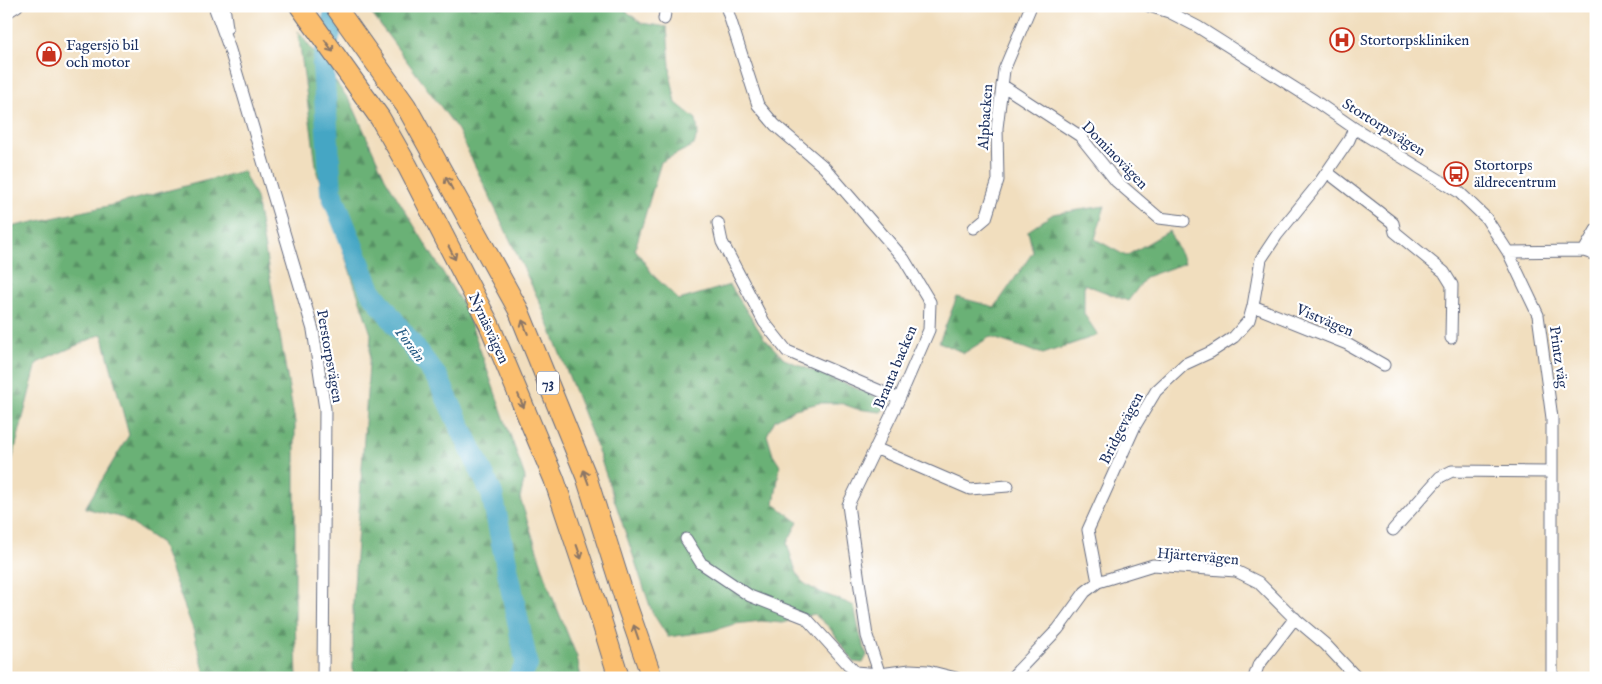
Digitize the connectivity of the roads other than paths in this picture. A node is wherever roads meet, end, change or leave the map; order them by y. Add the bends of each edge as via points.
1 (17, 6) edge
2 (214, 6) edge
3 (224, 6) edge
4 (300, 6) edge
5 (335, 6) edge
6 (666, 6) edge
7 (726, 6) edge
8 (1030, 6) edge
9 (1149, 6) edge
10 (6, 12) edge
11 (664, 18) dead end
12 (230, 50) junction
13 (1002, 85) junction
14 (1354, 128) junction
15 (1327, 172) junction
16 (1184, 221) dead end
17 (718, 223) dead end
18 (974, 228) dead end
19 (1596, 230) edge
20 (1584, 251) junction
21 (1508, 252) junction
22 (1596, 255) edge
23 (1253, 306) junction
24 (1451, 338) dead end
25 (1384, 365) dead end
26 (899, 399) junction
27 (875, 448) junction
28 (1552, 472) junction
29 (1008, 486) dead end
30 (1393, 530) dead end
31 (686, 539) dead end
32 (1098, 582) junction
33 (1295, 618) junction
34 (880, 676) edge
35 (323, 678) edge
36 (619, 678) edge
37 (652, 678) edge
38 (956, 678) edge
39 (1011, 678) edge
40 (1254, 678) edge
41 (1357, 678) edge
42 (1552, 678) edge

1 - 10 street
2 - 12 street, Perstorpsvägen
3 - 12 street, Perstorpsvägen
4 -> 36 highway, Nynäsvägen / 73 via 380,118 489,324 554,479
37 -> 5 highway, 73 via 586,476 518,309 406,106
6 - 11 street
7 - 26 street, Branta backen via 758,105 775,125 824,167 904,259 930,302 929,330
8 - 13 street, Alpbacken via 1004,70
9 - 14 street, Stortorpsvägen via 1198,27
12 - 35 street, Perstorpsvägen via 313,330 325,409
13 - 16 street, Dominovägen via 1080,136 1116,180 1159,218
13 - 18 street, Alpbacken via 997,128 998,180 986,218
14 - 15 street, Bridgevägen
14 - 21 street, Stortorpsvägen via 1459,192 1486,218
15 - 23 street, Bridgevägen via 1261,259
15 - 24 street via 1393,223 1395,232 1449,278 1452,286
17 - 26 street via 722,242 764,322 787,351
19 - 20 street
20 - 21 street
20 - 22 street
21 - 28 street, Printz väg via 1538,314 1552,418
23 - 25 street, Vistvägen via 1347,344
23 - 32 street, Bridgevägen via 1249,320 1234,337 1185,364 1156,391 1135,426 1088,530
26 - 27 street, Branta backen
27 - 29 street via 970,488
27 - 34 street, Branta backen via 848,505 867,636
28 - 30 street via 1452,471 1440,477
28 - 42 street, Printz väg
31 - 34 street via 701,563 750,596 806,618 855,672
32 - 33 street, Hjärtervägen via 1153,565 1236,571 1258,582
32 - 39 street, Hjärtervägen via 1085,592 1058,630
33 - 40 street via 1258,666
33 - 41 street, Hjärtervägen
34 - 38 street via 910,670

